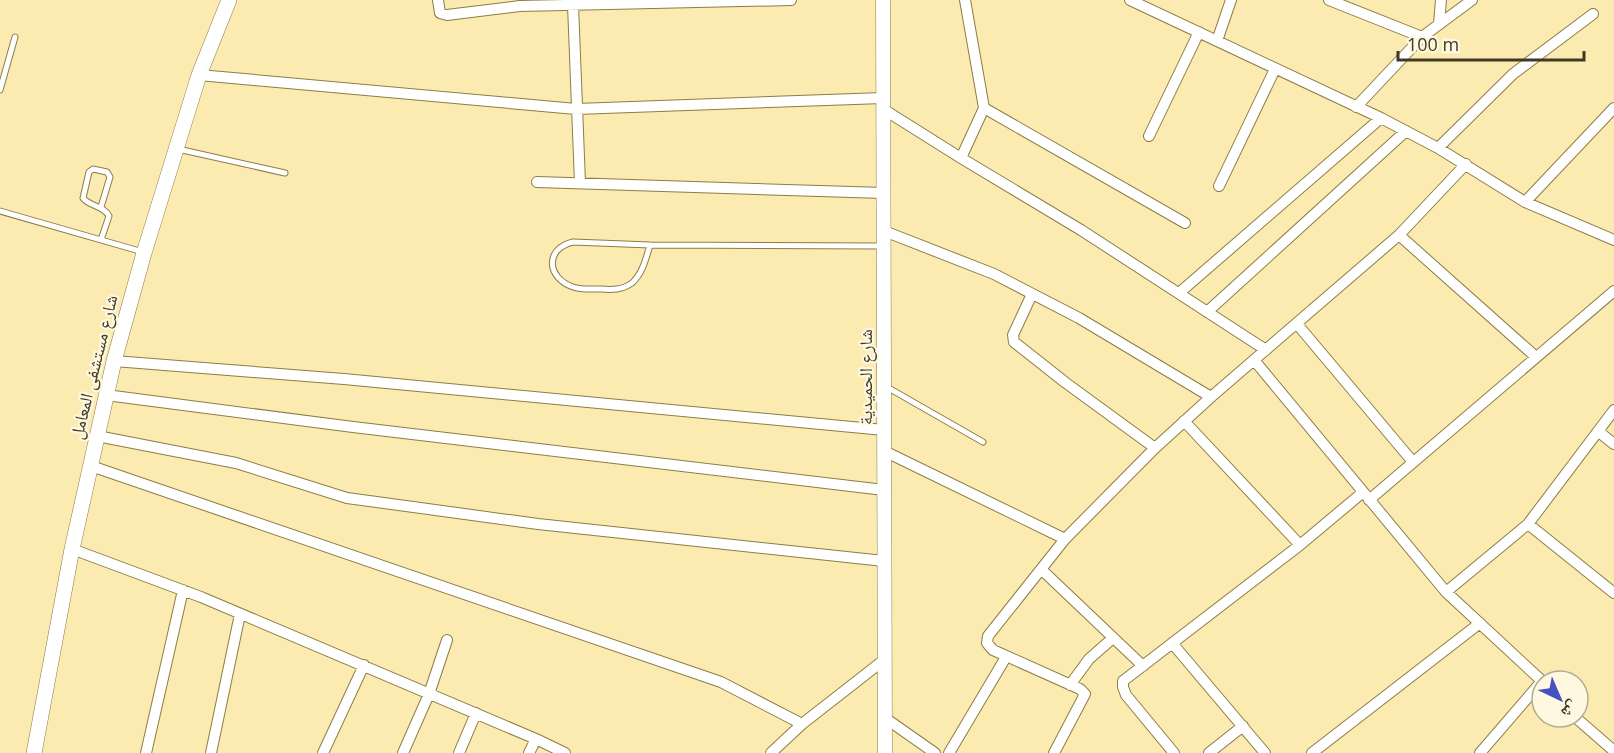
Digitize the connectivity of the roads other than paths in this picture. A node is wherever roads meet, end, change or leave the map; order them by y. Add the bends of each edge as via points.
1 (229, 0) edge
2 (438, 0) edge
3 (791, 0) edge
4 (883, 0) edge
5 (965, 0) edge
6 (1130, 0) edge
7 (1231, 0) edge
8 (1329, 0) edge
9 (1441, 0) edge
10 (1472, 0) edge
11 (770, 1) edge
12 (604, 2) edge
13 (693, 2) edge
14 (520, 3) edge
15 (573, 5) junction
16 (1593, 15) dead end
17 (1439, 24) junction
18 (1199, 32) junction
19 (15, 37) dead end
20 (1422, 37) junction
21 (1217, 41) junction
22 (1275, 69) junction
23 (199, 75) junction
24 (0, 90) edge
25 (883, 104) junction
26 (1356, 107) junction
27 (984, 108) junction
28 (1614, 108) edge
29 (576, 109) junction
30 (1381, 118) junction
31 (1406, 131) junction
32 (1149, 136) dead end
33 (1438, 148) junction
34 (176, 149) junction
35 (961, 158) junction
36 (1466, 164) junction
37 (285, 173) dead end
38 (537, 182) dead end
39 (580, 183) junction
40 (1220, 186) dead end
41 (884, 193) junction
42 (1525, 202) junction
43 (101, 207) junction
44 (0, 211) edge
45 (1185, 223) dead end
46 (884, 231) junction
47 (1399, 235) junction
48 (101, 240) junction
49 (1614, 240) edge
50 (650, 245) junction
51 (884, 246) junction
52 (144, 253) junction
53 (1614, 291) edge
54 (1179, 293) junction
55 (1032, 294) junction
56 (1207, 312) junction
57 (1297, 324) junction
58 (1266, 350) junction
59 (1536, 357) junction
60 (1254, 360) junction
61 (114, 361) junction
62 (884, 385) junction
63 (106, 395) junction
64 (1210, 397) junction
65 (1614, 410) edge
66 (1184, 421) junction
67 (884, 430) junction
68 (1599, 432) junction
69 (97, 436) junction
70 (983, 442) dead end
71 (1614, 444) edge
72 (1155, 448) junction
73 (884, 451) junction
74 (1413, 462) junction
75 (91, 466) junction
76 (884, 490) junction
77 (1366, 496) junction
78 (1528, 524) junction
79 (1065, 539) junction
80 (1300, 545) junction
81 (72, 549) junction
82 (884, 561) junction
83 (1042, 570) junction
84 (183, 590) junction
85 (1446, 592) junction
86 (1614, 593) edge
87 (240, 614) junction
88 (1480, 623) junction
89 (1113, 638) junction
90 (447, 640) dead end
91 (1172, 643) junction
92 (1006, 657) junction
93 (885, 660) junction
94 (364, 665) junction
95 (1143, 666) junction
96 (1530, 670) edge
97 (1070, 685) junction
98 (429, 694) junction
99 (1530, 695) edge
100 (476, 713) junction
101 (885, 718) junction
102 (802, 724) junction
103 (1243, 726) junction
104 (1588, 729) edge
105 (536, 739) junction
106 (1614, 752) edge
107 (34, 753) edge
108 (146, 753) edge
109 (211, 753) edge
110 (323, 753) edge
111 (403, 753) edge
112 (459, 753) edge
113 (529, 753) edge
114 (565, 753) edge
115 (771, 753) edge
116 (885, 753) edge
117 (935, 753) edge
118 (949, 753) edge
119 (1054, 753) edge
120 (1174, 753) edge
121 (1209, 753) edge
122 (1265, 753) edge
123 (1312, 753) edge
124 (1480, 753) edge

1 - 23 main road, شارع مستشفى المعامل
2 - 14 street via 440,13 447,15
3 - 11 street
4 - 25 street, شارع الحميدية
5 - 27 street
6 - 18 street
7 - 21 street
8 - 20 street
9 - 17 street
10 - 17 street
11 - 13 street
12 - 13 street
12 - 15 street
14 - 15 street
15 - 29 street
16 - 33 street via 1513,74
17 - 20 street
18 - 21 street
18 - 32 street
19 - 24 lane
20 - 26 street
21 - 22 street
22 - 26 street
22 - 40 street
23 - 29 street
23 - 34 main road, شارع مستشفى المعامل
25 - 29 street
25 - 35 street
25 - 41 street, شارع الحميدية
26 - 30 street
27 - 35 street
27 - 45 street
28 - 42 street
29 - 39 street
30 - 31 street
30 - 54 street
31 - 33 street
31 - 56 street
33 - 36 street
34 - 37 lane
34 - 52 main road, شارع مستشفى المعامل
35 - 54 street
36 - 42 street
36 - 47 street
38 - 39 street
39 - 41 street
41 - 46 street, شارع الحميدية
42 - 49 street
43 - 43 lane via 83,198 93,169 107,172 110,177
43 - 48 lane via 110,216
44 - 48 lane
46 - 51 street, شارع الحميدية
46 - 55 street via 994,274
47 - 57 street
47 - 59 street
48 - 52 lane
50 - 50 lane via 573,242 556,251 553,267 560,279 574,288 623,289 641,272
50 - 51 lane
51 - 62 street, شارع الحميدية
52 - 61 main road, شارع مستشفى المعامل
53 - 59 street
54 - 56 street
55 - 64 street
55 - 72 street via 1013,335 1014,342
56 - 58 street
57 - 58 street
57 - 74 street
58 - 60 street
59 - 74 street
60 - 64 street
60 - 77 street
61 - 63 main road, شارع مستشفى المعامل
61 - 67 street
62 - 67 street, شارع الحميدية
62 - 70 lane
63 - 69 main road, شارع مستشفى المعامل
63 - 76 street
64 - 66 street
65 - 68 street
66 - 72 street
66 - 80 street
67 - 73 street, شارع الحميدية
68 - 71 street
68 - 78 street
69 - 75 main road, شارع مستشفى المعامل
69 - 82 street via 236,463 347,498 538,524
72 - 79 street
73 - 76 street, شارع الحميدية
73 - 79 street
74 - 77 street
75 - 81 main road, شارع مستشفى المعامل
75 - 102 street via 722,682
76 - 82 street, شارع الحميدية
77 - 80 street
77 - 85 street
78 - 85 street
78 - 86 street
79 - 83 street
80 - 91 street
81 - 84 street
81 - 107 main road, شارع مستشفى المعامل
82 - 93 street, شارع الحميدية
83 - 89 street
83 - 92 street via 988,636 987,643
84 - 87 street
84 - 108 street
85 - 88 street
87 - 94 street
87 - 109 street
88 - 96 street
88 - 123 street
89 - 95 street
89 - 97 street via 1089,659
90 - 98 street
91 - 95 street
91 - 103 street
92 - 97 street
92 - 118 street
93 - 101 street, شارع الحميدية
93 - 102 street
94 - 98 street
94 - 110 street
95 - 120 street via 1123,681 1123,687
97 - 119 street via 1085,694
98 - 100 street
98 - 111 street
99 - 124 street
100 - 105 street
100 - 112 street
101 - 116 street, شارع الحميدية
101 - 117 street
102 - 115 street
103 - 121 street
103 - 122 street
104 - 106 street
105 - 113 street
105 - 114 street

